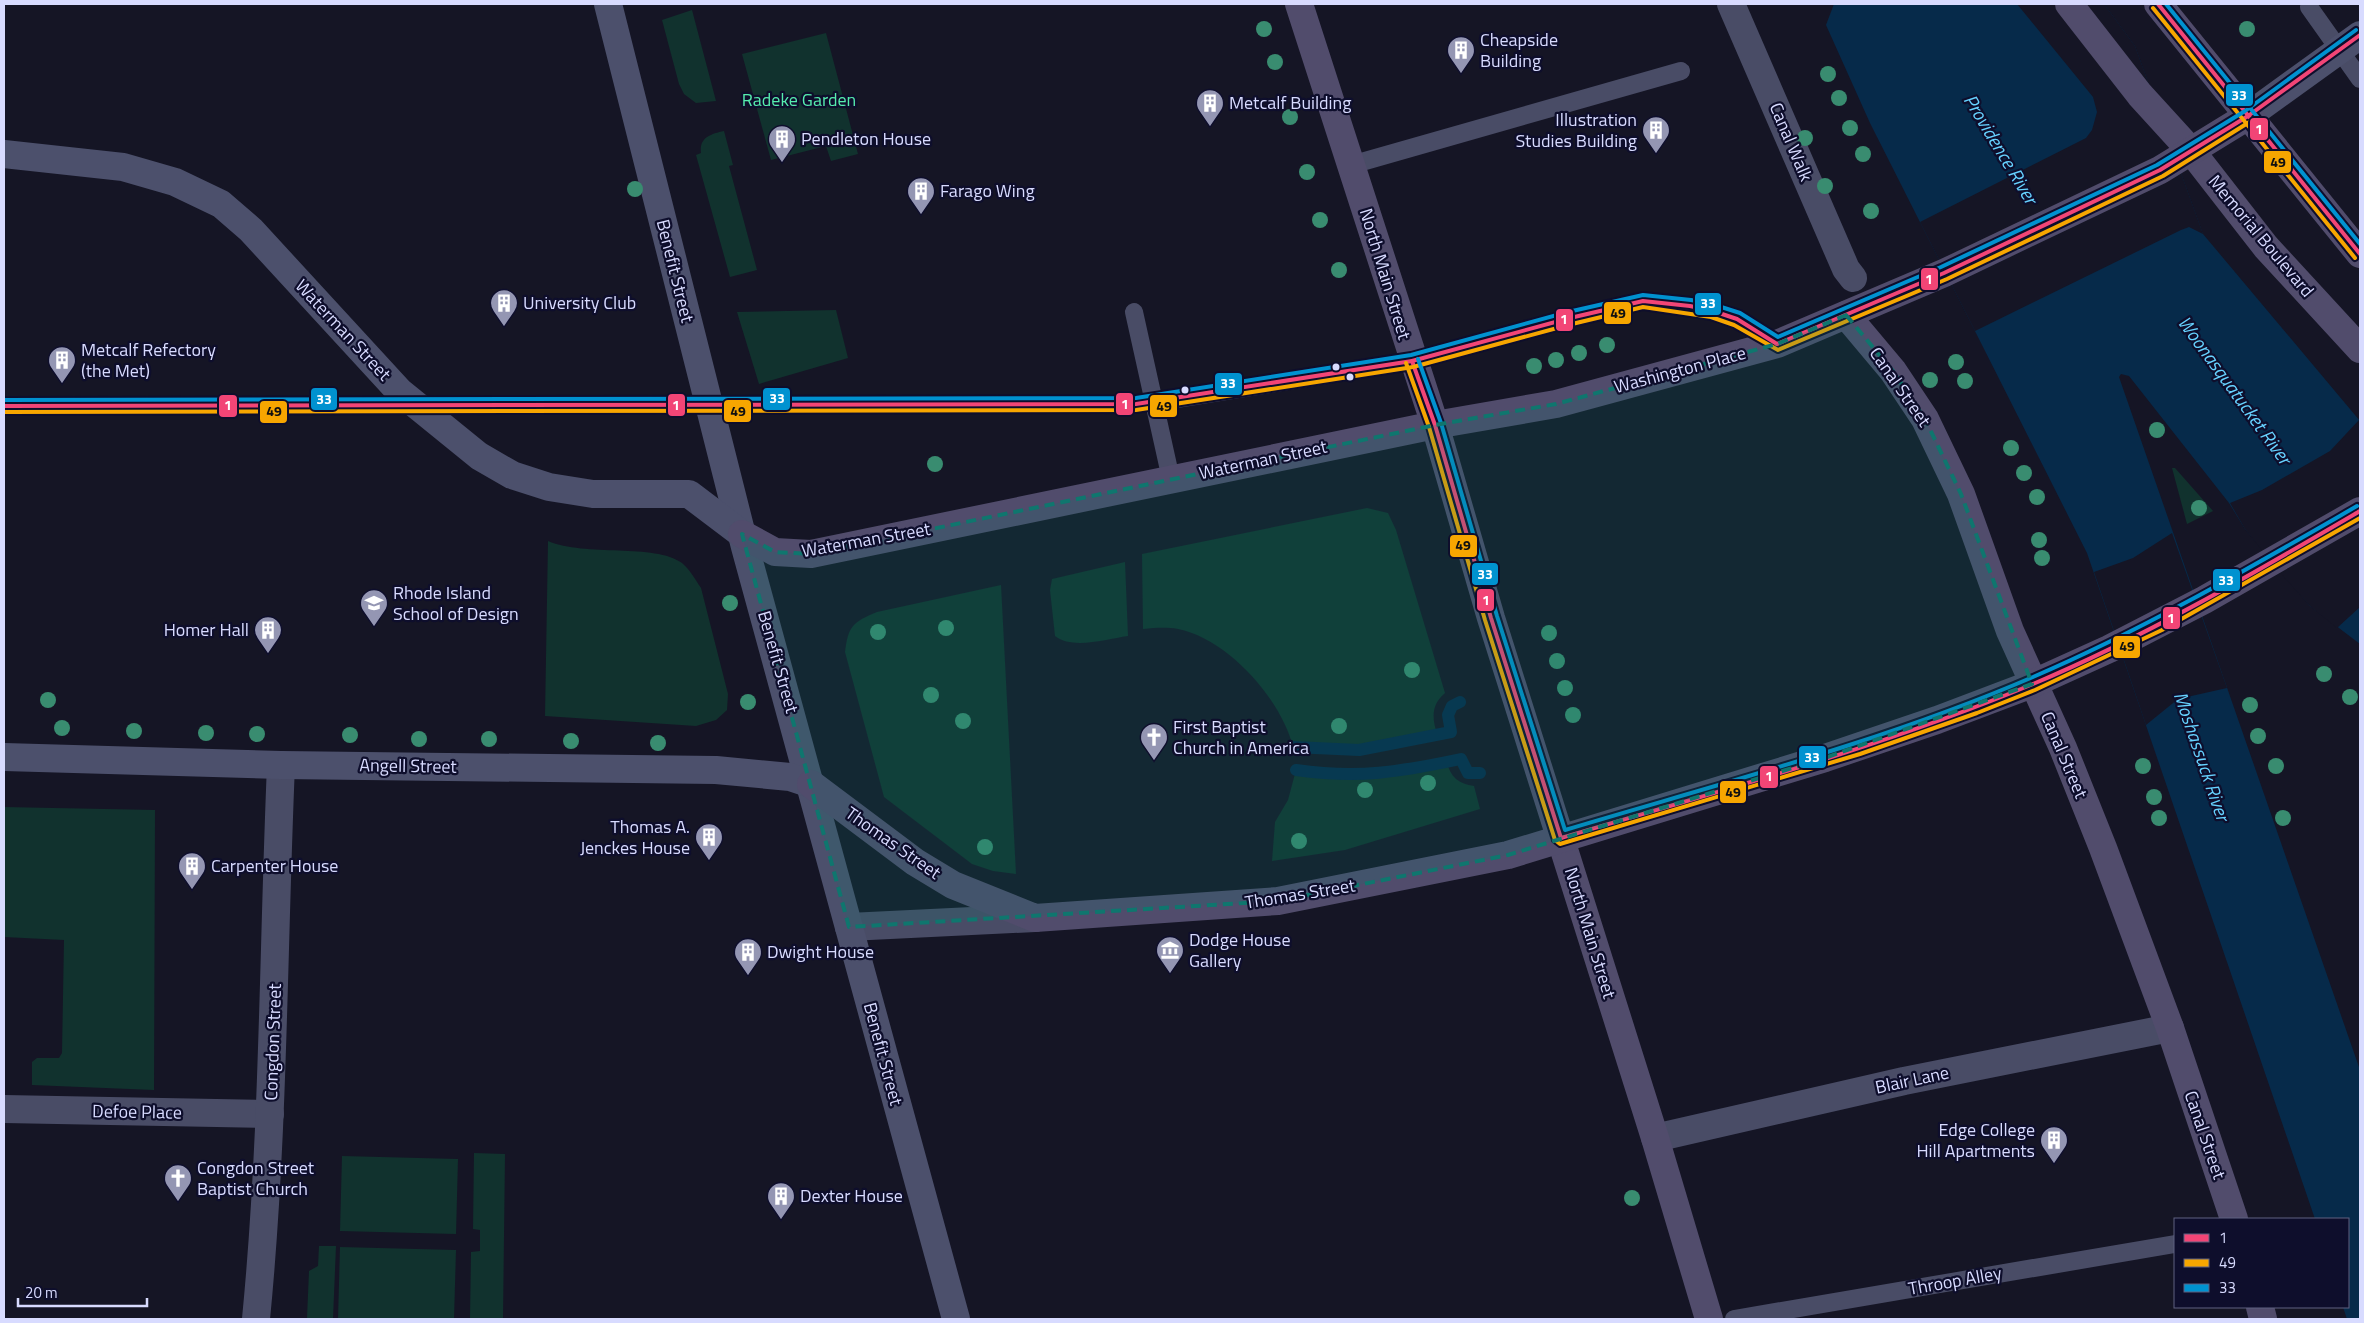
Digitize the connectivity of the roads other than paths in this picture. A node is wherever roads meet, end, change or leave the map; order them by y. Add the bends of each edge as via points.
1 (608, 4) edge
2 (1299, 4) edge
3 (1731, 4) edge
4 (2069, 4) edge
5 (2158, 4) edge
6 (2309, 7) dead end
7 (2360, 34) edge
8 (2339, 51) junction
9 (1681, 71) dead end
10 (2360, 79) edge
11 (2248, 116) junction
12 (2192, 152) junction
13 (4, 154) edge
14 (1351, 165) junction
15 (2360, 254) edge
16 (1853, 278) dead end
17 (1134, 312) dead end
18 (1846, 316) junction
19 (1778, 344) junction
20 (2360, 349) edge
21 (1412, 361) junction
22 (1170, 400) dead end
23 (1435, 425) junction
24 (1171, 479) junction
25 (2360, 511) edge
26 (742, 534) junction
27 (2032, 684) junction
28 (4, 757) edge
29 (281, 765) junction
30 (811, 784) junction
31 (1561, 838) junction
32 (1035, 918) junction
33 (849, 927) junction
34 (2170, 1028) junction
35 (4, 1108) edge
36 (270, 1114) junction
37 (1655, 1138) junction
38 (2234, 1218) edge
39 (2174, 1244) edge
40 (256, 1319) edge
41 (956, 1319) edge
42 (1709, 1319) edge
43 (1734, 1319) edge

1 - 26 main road, Benefit Street
2 - 14 main road, North Main Street
3 - 16 street, Canal Walk via 1846,269
4 - 12 main road, Memorial Boulevard via 2140,95
5 - 11 main road
6 - 8 lane
7 - 8 main road
8 - 10 lane
8 - 11 main road
9 - 14 lane
11 - 12 main road, Washington Place
11 - 15 main road
12 - 18 main road, Washington Place via 1944,274
12 - 20 main road, Memorial Boulevard via 2266,247
13 - 26 main road, Waterman Street via 123,167 175,182 221,204 251,230 399,391 479,456 512,475 549,487 593,494 689,494
14 - 21 main road, North Main Street
17 - 24 lane
18 - 19 main road, Washington Place
18 - 27 main road, Canal Street via 1892,371 1925,419 1961,494
19 - 21 lane via 1737,319 1713,311 1643,301
19 - 23 main road, Washington Place via 1556,404
21 - 22 lane
21 - 23 main road, North Main Street
23 - 24 main road, Waterman Street
23 - 31 main road, North Main Street via 1491,618
24 - 26 main road, Waterman Street via 811,554 775,552
25 - 27 main road, Thomas Street via 2204,600
26 - 30 main road, Benefit Street
27 - 31 main road, Thomas Street via 1834,756
27 - 34 main road, Canal Street via 2063,748 2100,839
28 - 29 main road, Angell Street
29 - 30 main road, Angell Street via 716,770 790,778
29 - 36 street, Congdon Street
30 - 32 main road, Thomas Street via 915,862 953,885
30 - 33 main road, Benefit Street
31 - 32 main road, Thomas Street via 1508,855 1278,901
31 - 37 main road, North Main Street
32 - 33 street, Thomas Street
33 - 41 main road, Benefit Street
34 - 37 street, Blair Lane via 1904,1081
34 - 38 main road, Canal Street
35 - 36 street, Defoe Place
36 - 40 street, Congdon Street
37 - 42 main road, North Main Street
39 - 43 lane, Throop Alley

